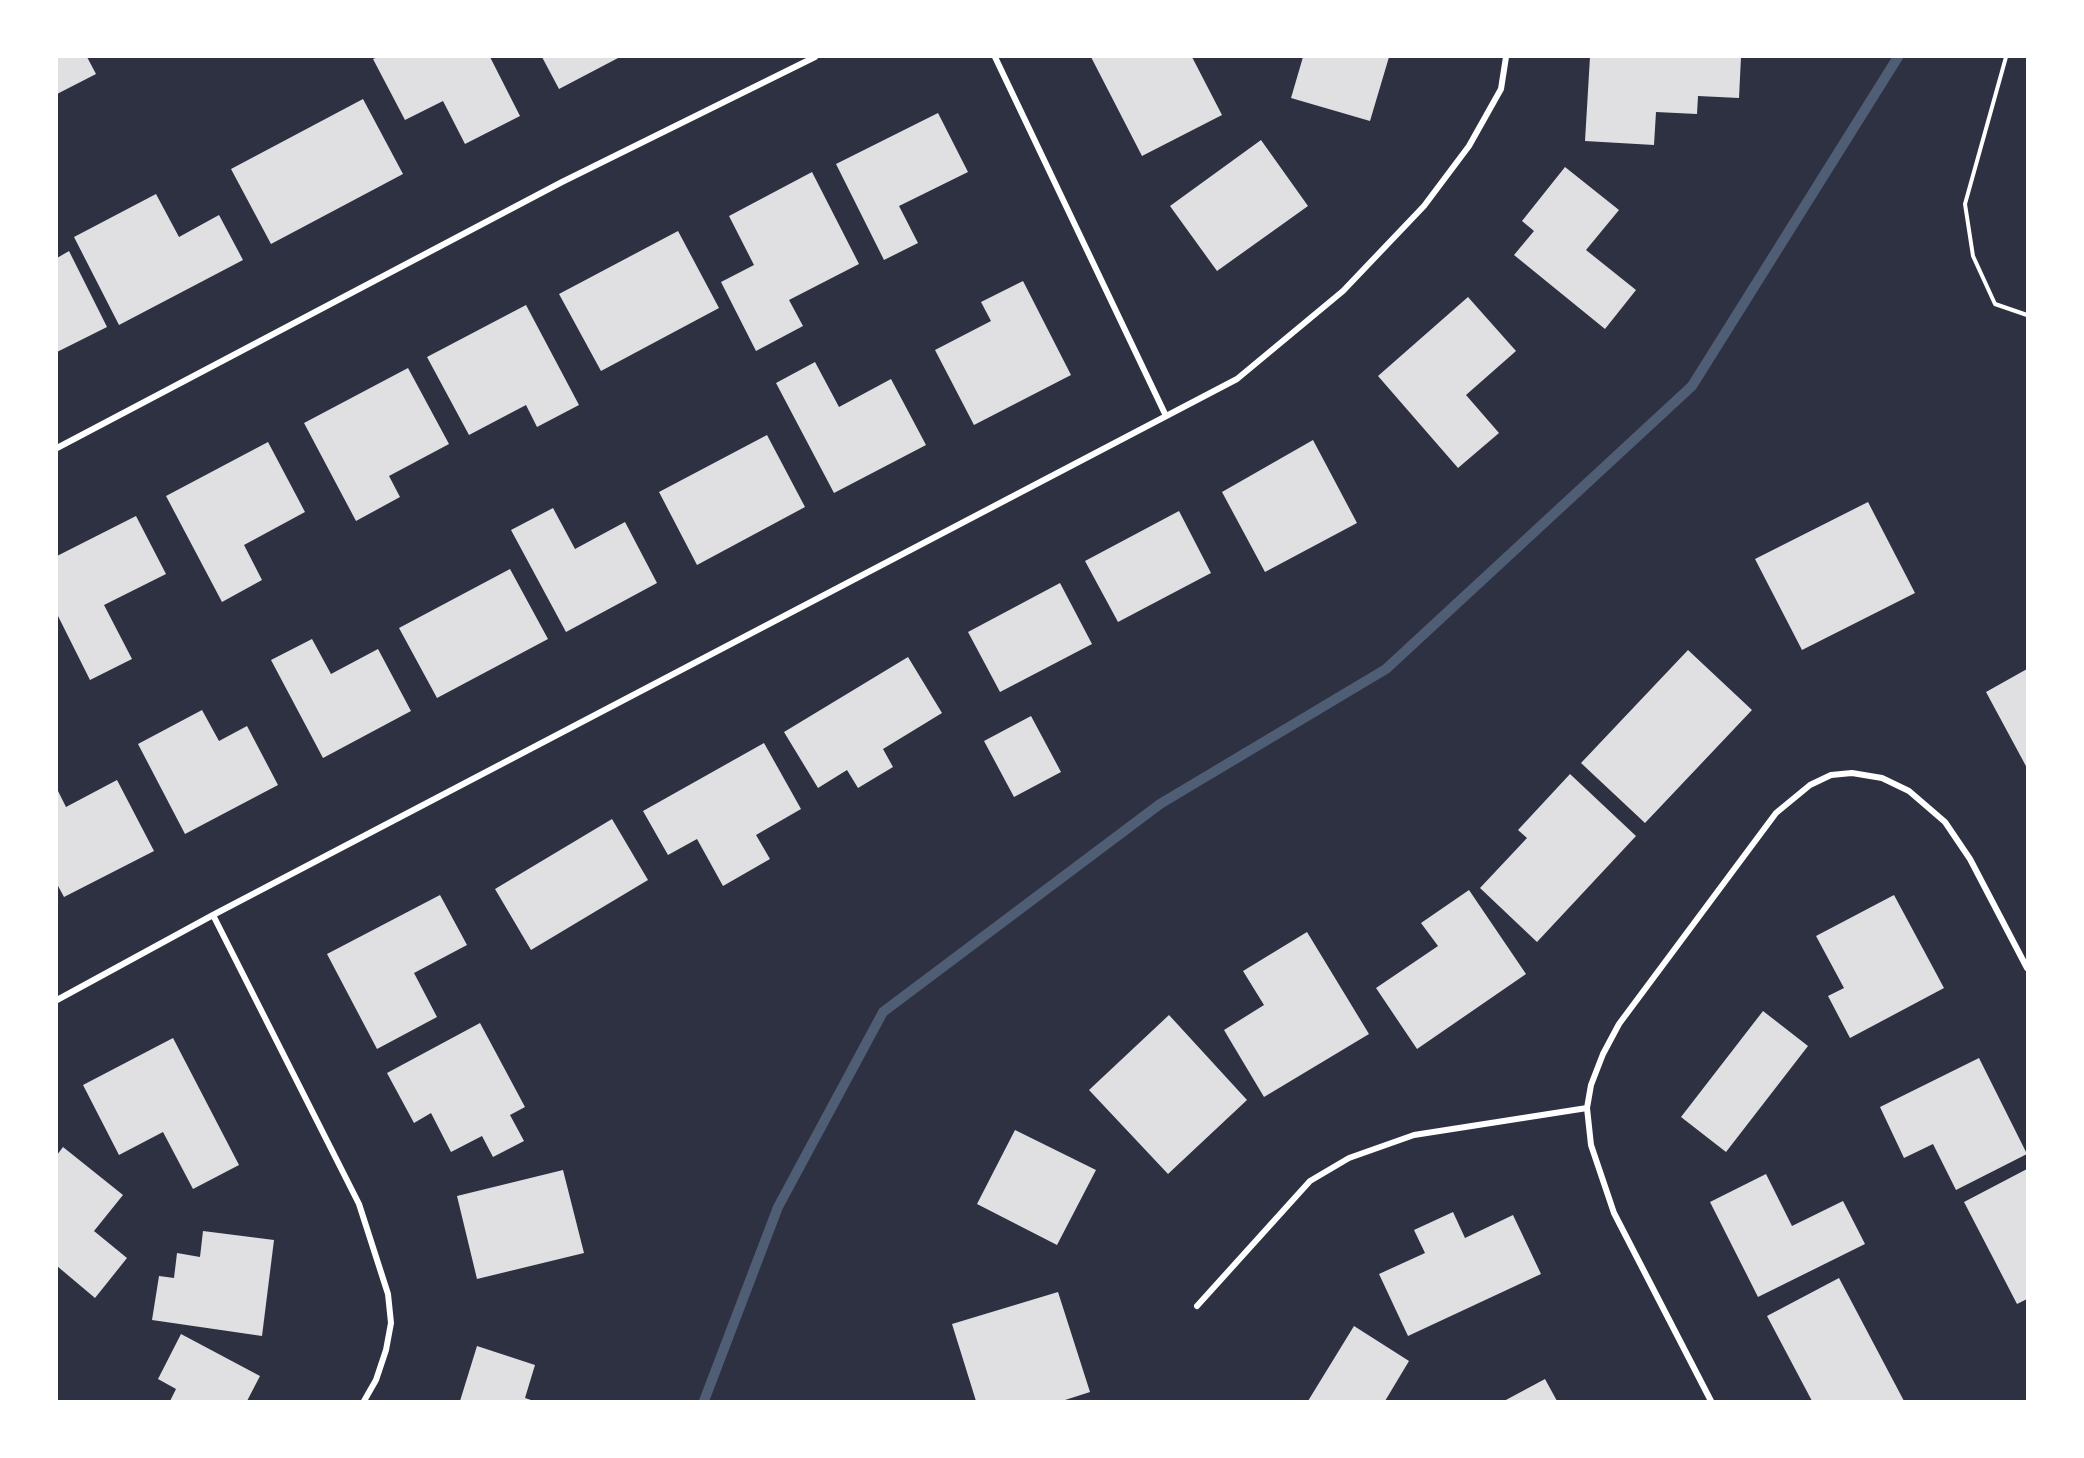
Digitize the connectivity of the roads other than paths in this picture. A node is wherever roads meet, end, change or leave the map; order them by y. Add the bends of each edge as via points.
1 (814, 57) edge
2 (995, 57) edge
3 (1506, 57) edge
4 (1166, 416) junction
5 (57, 448) edge
6 (213, 915) junction
7 (2027, 968) edge
8 (57, 1000) edge
9 (1587, 1108) junction
10 (1197, 1306) dead end
11 (364, 1401) edge
12 (1711, 1401) edge

1 - 5 street via 562,182
2 - 4 street
3 - 4 street via 1501,89 1469,146 1407,223 1343,291 1237,379
4 - 6 street
6 - 8 street
6 - 11 street via 359,1204 388,1294 391,1323 386,1350
7 - 9 street via 1970,859 1945,822 1909,791 1882,778 1852,773 1832,775 1810,784 1776,813 1619,1024 1595,1074
9 - 10 street via 1414,1135 1348,1158 1310,1182
9 - 12 street via 1591,1145 1614,1213

